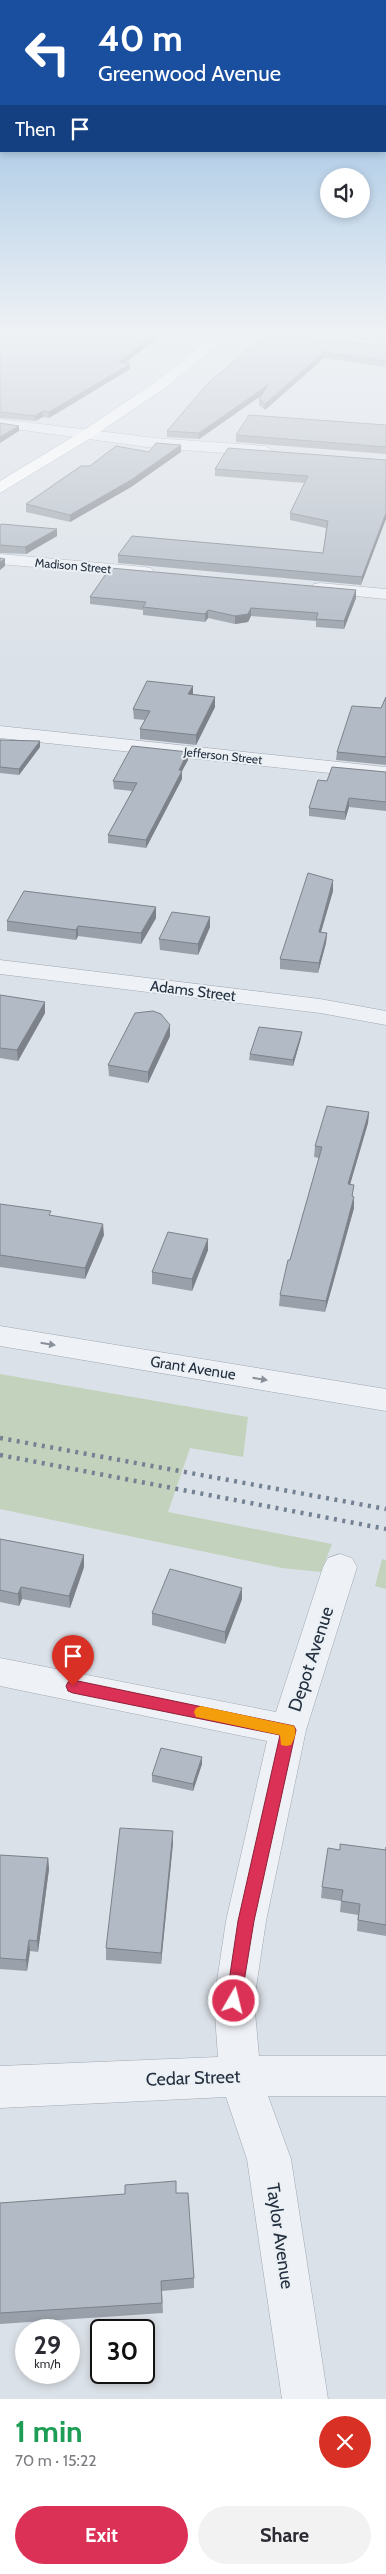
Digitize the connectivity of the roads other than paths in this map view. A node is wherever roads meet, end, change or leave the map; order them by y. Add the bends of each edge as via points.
1 (73, 443) edge
2 (175, 443) edge
3 (277, 452) edge
4 (0, 488) edge
5 (0, 559) edge
6 (158, 574) edge
7 (307, 587) edge
8 (386, 594) edge
9 (0, 732) edge
10 (386, 773) edge
11 (0, 967) edge
12 (386, 1018) edge
13 (0, 1336) edge
14 (386, 1400) edge
15 (340, 1567) dead end
16 (0, 1672) edge
17 (288, 1730) junction
18 (240, 2076) junction
19 (386, 2076) edge
20 (0, 2087) edge
21 (304, 2399) edge

1 - 4 main road
2 - 3 street
5 - 6 street, Madison Street
7 - 8 street
9 - 10 street, Jefferson Street
11 - 12 street, Adams Street via 320,1006
13 -> 14 street, Grant Avenue
15 - 17 street, Depot Avenue
16 - 17 street
17 - 18 street, Depot Avenue via 246,1921 234,2001
18 - 19 street, Cedar Street
18 - 20 street, Cedar Street
18 - 21 street, Taylor Avenue via 269,2159

